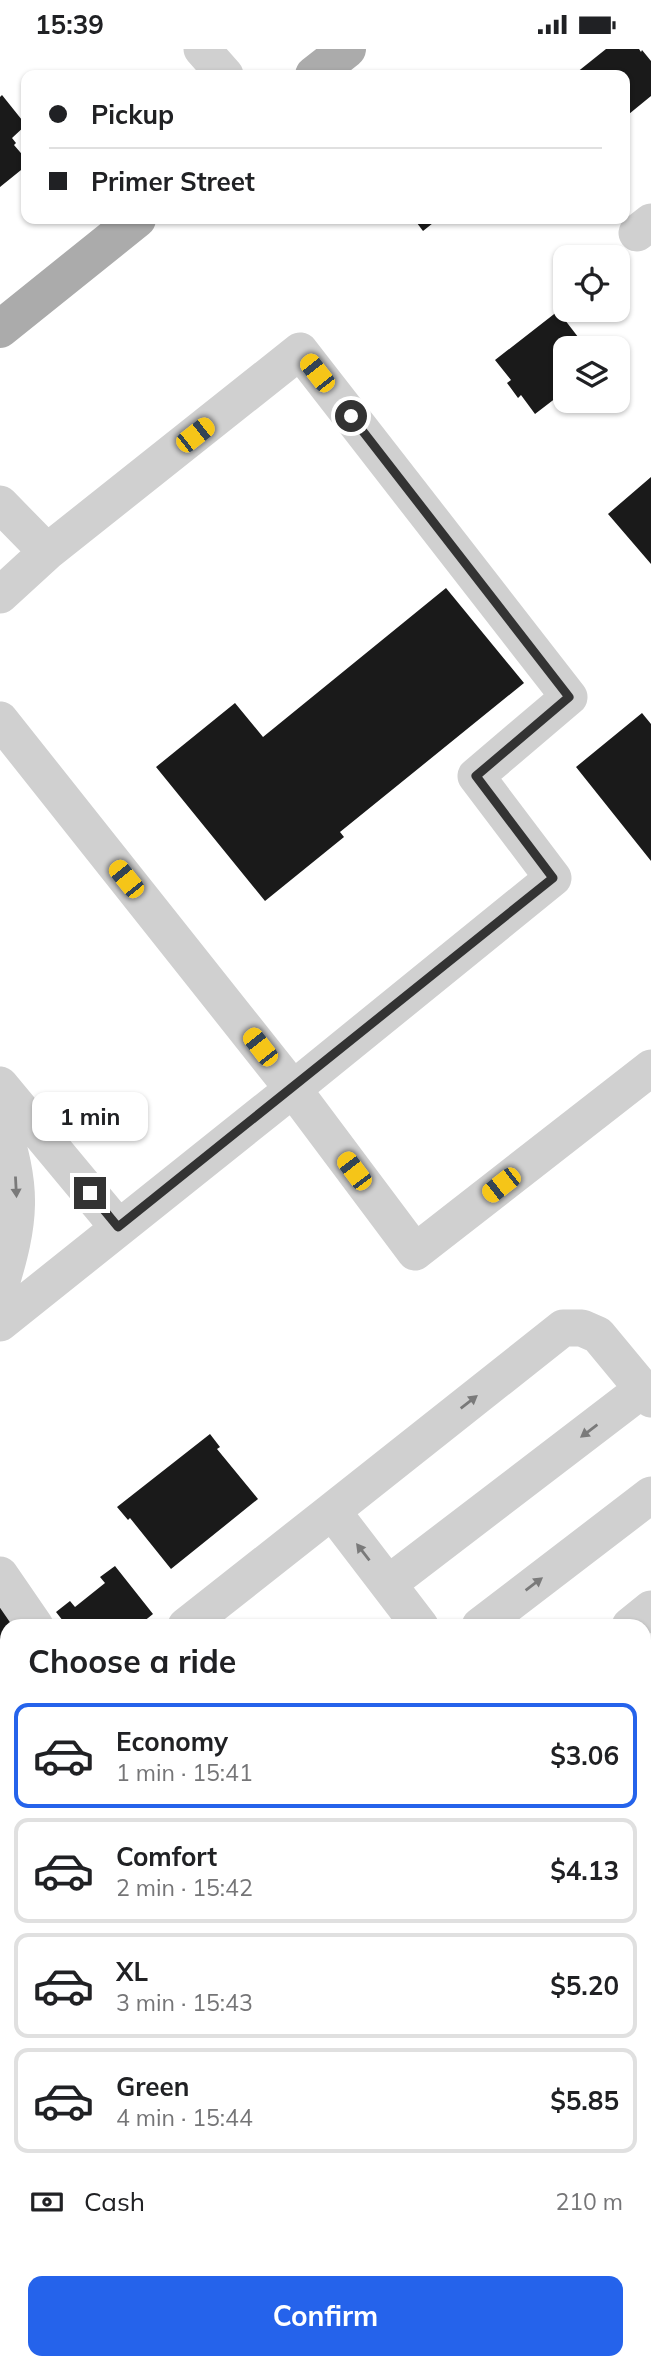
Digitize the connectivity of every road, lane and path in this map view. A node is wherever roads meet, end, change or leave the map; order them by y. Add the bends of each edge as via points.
1 (202, 49) edge
2 (347, 49) edge
3 (221, 70) edge
4 (320, 70) edge
5 (131, 224) edge
6 (0, 329) edge
7 (0, 504) edge
8 (47, 552) junction
9 (0, 595) edge
10 (0, 720) edge
11 (651, 1068) edge
12 (0, 1084) edge
13 (293, 1089) junction
14 (0, 1121) edge
15 (118, 1227) junction
16 (0, 1287) edge
17 (0, 1323) edge
18 (647, 1394) edge
19 (651, 1495) edge
20 (332, 1511) junction
21 (0, 1575) edge
22 (388, 1584) junction
23 (30, 1619) edge
24 (196, 1619) edge
25 (415, 1619) edge
26 (489, 1619) edge

1 - 3 street
2 - 4 main road
5 - 6 main road
7 - 8 street
8 - 9 street
8 - 13 street via 300,351 569,697 476,776 553,878
10 - 13 street
11 - 13 street via 415,1252
12 - 15 street
13 - 15 street
14 -> 16 street via 15,1171 17,1209 14,1241
15 - 17 street
20 -> 18 street via 563,1328 582,1328 598,1335
18 -> 22 street
26 -> 19 street
22 -> 20 street
20 - 24 street
21 - 23 street
22 - 25 street

